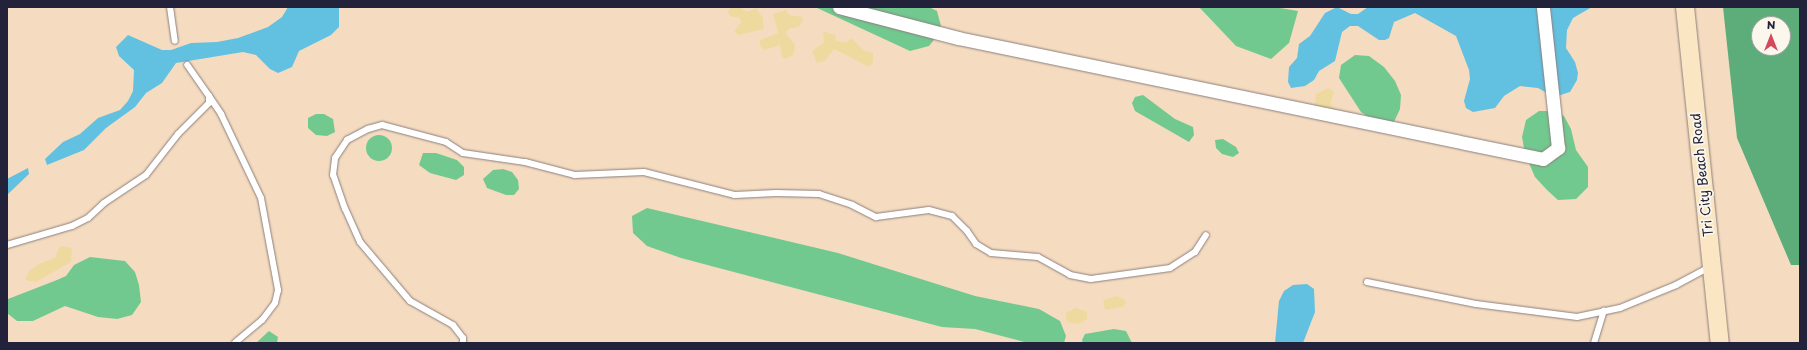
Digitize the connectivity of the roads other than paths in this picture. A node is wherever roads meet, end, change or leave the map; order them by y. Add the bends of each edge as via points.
1 (170, 7) edge
2 (1543, 7) edge
3 (1685, 7) edge
4 (844, 8) edge
5 (175, 41) dead end
6 (187, 65) dead end
7 (209, 96) junction
8 (1206, 234) dead end
9 (7, 245) edge
10 (1712, 265) junction
11 (1367, 282) dead end
12 (1604, 311) junction
13 (235, 343) edge
14 (463, 343) edge
15 (1594, 343) edge
16 (1720, 343) edge

1 - 5 lane
2 - 4 street via 1558,148 1543,159 958,38
3 - 10 street, Tri City Beach Road
6 - 7 lane
7 - 9 lane via 209,103 173,140 146,175 104,203 88,218 72,226
7 - 13 lane via 221,114 261,198 278,290 275,303 262,320
8 - 14 lane via 1195,252 1170,268 1091,279 1070,275 1038,257 992,253 976,244 952,216 929,210 876,217 852,205 819,194 736,195 644,172 576,175 525,162 462,153 446,142 382,125 368,129 347,140 335,158 333,175 360,242 410,301 453,325 463,338
10 - 12 lane via 1676,286 1620,308
10 - 16 street, Tri City Beach Road
11 - 12 lane via 1522,312 1577,317
12 - 15 lane

